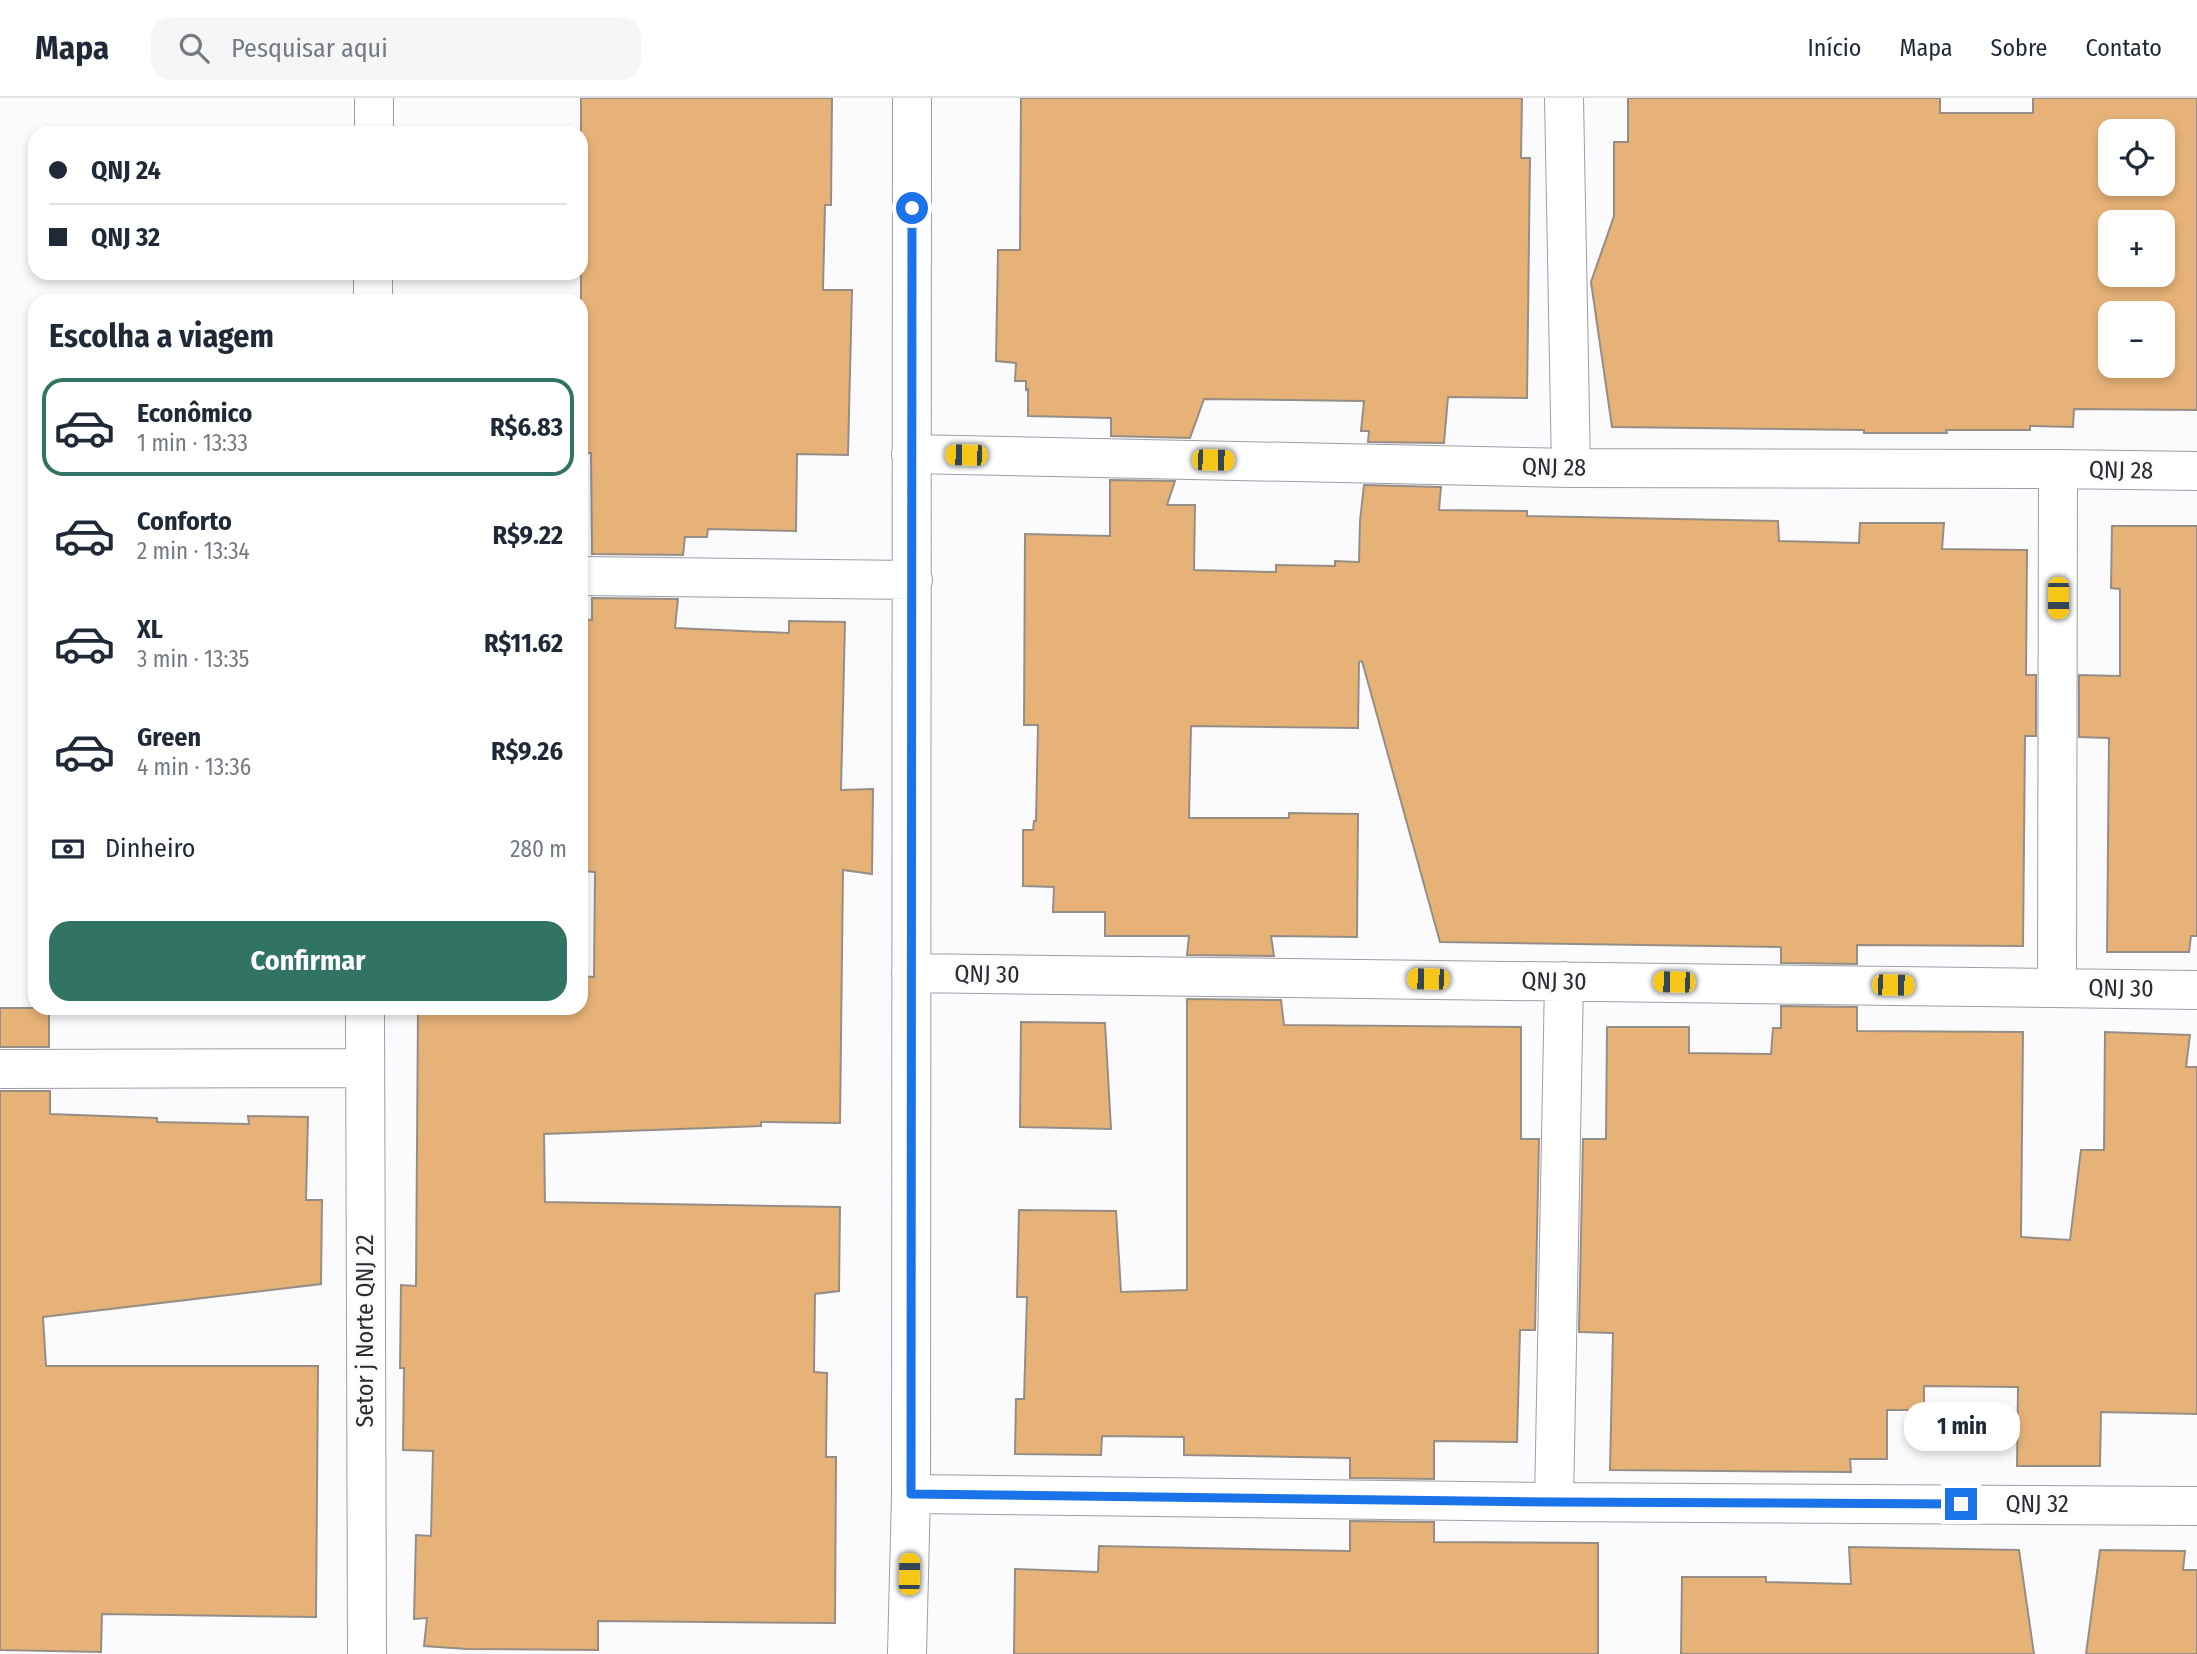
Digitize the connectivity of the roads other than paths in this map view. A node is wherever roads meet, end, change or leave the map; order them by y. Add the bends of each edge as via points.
1 (374, 98) edge
2 (912, 98) edge
3 (1564, 98) edge
4 (374, 126) edge
5 (911, 454) junction
6 (1571, 468) junction
7 (2058, 469) junction
8 (2197, 471) edge
9 (588, 576) edge
10 (913, 580) junction
11 (911, 973) junction
12 (1564, 981) junction
13 (2057, 987) junction
14 (2197, 990) edge
15 (365, 1015) edge
16 (364, 1068) junction
17 (0, 1069) edge
18 (911, 1494) junction
19 (1554, 1502) junction
20 (2197, 1506) edge
21 (366, 1654) edge
22 (907, 1654) edge

1 - 4 street
2 - 5 street
3 - 6 street
5 - 6 street, QNJ 28
5 - 10 street
6 - 7 street, QNJ 28
7 - 8 street, QNJ 28
7 - 13 street
9 - 10 street
10 - 11 street
11 - 12 street, QNJ 30
11 - 18 street
12 - 13 street, QNJ 30
12 - 19 street
13 - 14 street, QNJ 30
15 - 16 street, Setor j Norte QNJ 22
16 - 17 street
16 - 21 street, Setor j Norte QNJ 22
18 - 19 street, QNJ 32
18 - 22 street
19 - 20 street, QNJ 32

